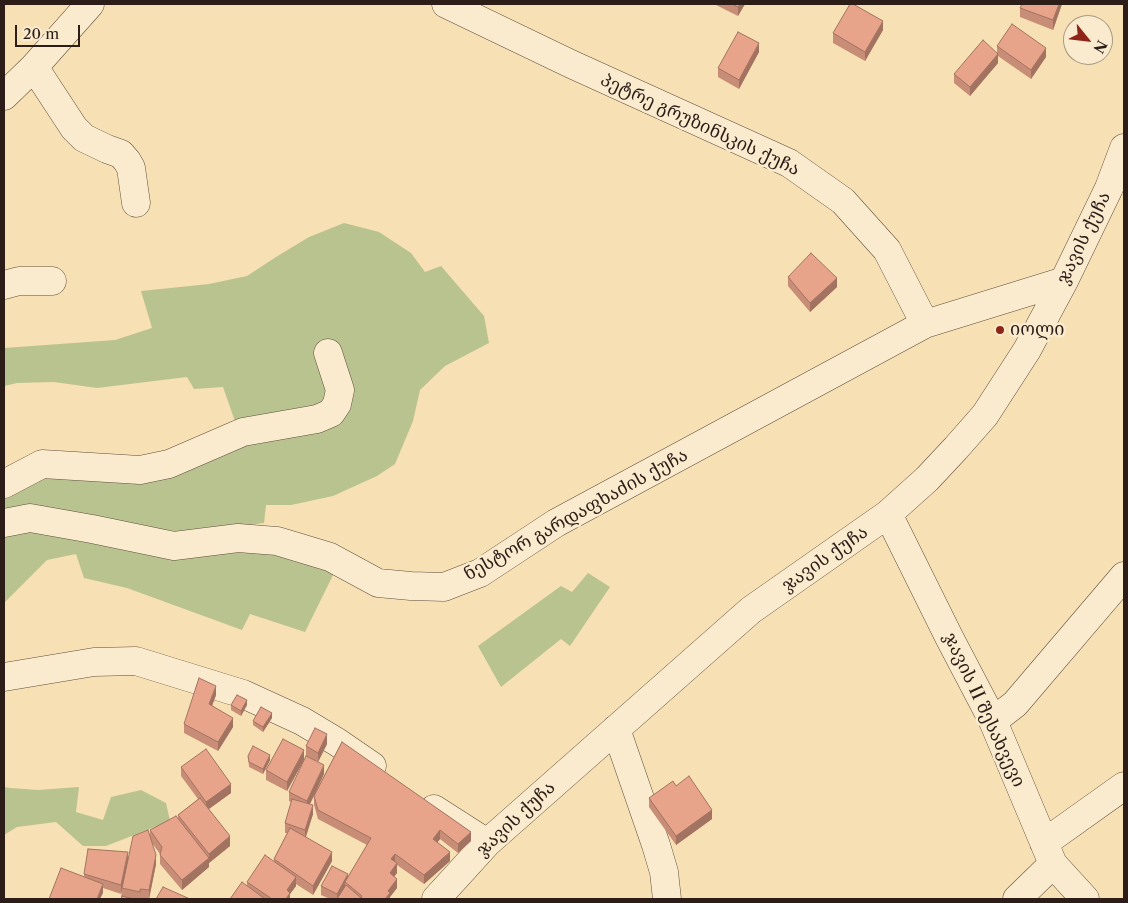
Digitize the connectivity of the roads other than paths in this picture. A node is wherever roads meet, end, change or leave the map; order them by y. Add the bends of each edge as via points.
1 (90, 4) edge
2 (446, 4) edge
3 (34, 68) junction
4 (4, 96) edge
5 (1124, 148) edge
6 (136, 203) dead end
7 (52, 281) dead end
8 (1064, 281) junction
9 (4, 285) edge
10 (925, 324) junction
11 (328, 354) dead end
12 (4, 484) edge
13 (888, 514) junction
14 (4, 523) edge
15 (1124, 576) edge
16 (4, 677) edge
17 (993, 722) junction
18 (616, 729) junction
19 (391, 779) edge
20 (1124, 786) edge
21 (414, 795) edge
22 (488, 843) junction
23 (1048, 854) junction
24 (436, 899) edge
25 (668, 899) edge
26 (1017, 899) edge
27 (1085, 899) edge

1 - 3 street
2 - 10 street, პეტრე გრუზინსკის ქუჩა via 789,164 844,201 887,250
3 - 4 street
3 - 6 street via 84,138 121,154 127,161
5 - 8 street, ჯავის ქუჩა via 1109,188
7 - 9 street via 20,281
8 - 10 street, ნესტორ გარდაფხაძის ქუჩა
8 - 13 street, ჯავის ქუჩა via 1027,350 986,415 927,480
10 - 14 street, ნესტორ გარდაფხაძის ქუჩა via 556,523 480,573 444,587 378,583 330,558 277,541 238,538 174,546 30,518
11 - 12 street via 340,390 331,413 317,419 243,432 169,464 140,470 42,464
13 - 17 street, ჯავის II შესახვევი
13 - 18 street, ჯავის ქუჩა via 751,610
15 - 17 street via 1015,704
16 - 19 street via 94,662 136,661 243,694 302,721
17 - 23 street, ჯავის II შესახვევი
18 - 22 street, ჯავის ქუჩა
18 - 25 street via 656,845
20 - 23 street
21 - 22 street
22 - 24 street, ჯავის ქუჩა
23 - 26 street
23 - 27 street, ჯავის II შესახვევი

